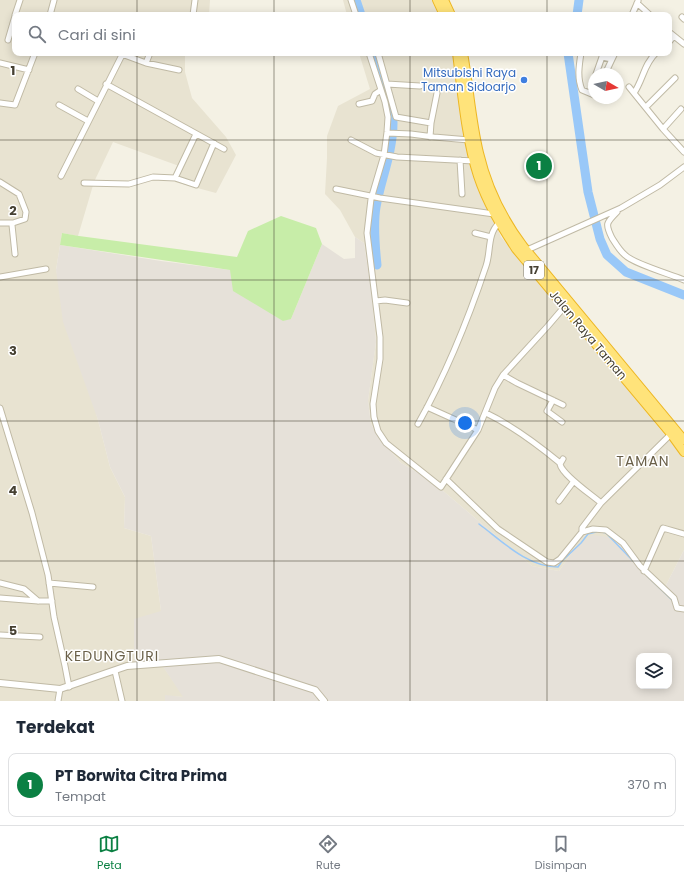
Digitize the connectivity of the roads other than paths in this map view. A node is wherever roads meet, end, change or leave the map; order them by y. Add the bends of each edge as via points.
1 (20, 0) edge
2 (54, 0) edge
3 (195, 0) edge
4 (351, 0) edge
5 (438, 0) edge
6 (444, 0) edge
7 (637, 2) edge
8 (16, 12) edge
9 (51, 12) edge
10 (193, 12) edge
11 (355, 12) edge
12 (443, 12) edge
13 (450, 12) edge
14 (633, 12) edge
15 (647, 12) edge
16 (12, 26) edge
17 (674, 36) joint
18 (672, 38) edge
19 (8, 40) dead end
20 (684, 44) edge
21 (34, 56) edge
22 (119, 56) edge
23 (126, 56) edge
24 (149, 56) edge
25 (371, 56) edge
26 (378, 56) edge
27 (456, 56) edge
28 (463, 56) edge
29 (581, 56) edge
30 (602, 56) edge
31 (604, 56) edge
32 (614, 56) edge
33 (653, 56) edge
34 (612, 60) junction
35 (0, 63) edge
36 (146, 63) junction
37 (377, 63) junction
38 (598, 68) edge
39 (608, 68) edge
40 (28, 70) junction
41 (179, 70) dead end
42 (675, 78) dead end
43 (106, 84) junction
44 (387, 84) junction
45 (420, 86) dead end
46 (629, 87) dead end
47 (78, 89) dead end
48 (381, 90) junction
49 (588, 92) edge
50 (438, 93) dead end
51 (634, 93) junction
52 (98, 101) junction
53 (0, 103) edge
54 (359, 104) dead end
55 (59, 105) dead end
56 (646, 108) junction
57 (681, 109) dead end
58 (88, 121) junction
59 (431, 123) junction
60 (663, 129) junction
61 (196, 134) junction
62 (391, 134) junction
63 (430, 137) junction
64 (351, 140) dead end
65 (469, 140) junction
66 (214, 144) junction
67 (224, 149) dead end
68 (684, 152) edge
69 (387, 155) junction
70 (460, 160) junction
71 (474, 161) junction
72 (684, 167) edge
73 (61, 176) dead end
74 (175, 178) junction
75 (0, 182) edge
76 (84, 183) dead end
77 (336, 189) dead end
78 (462, 194) dead end
79 (376, 197) junction
80 (621, 208) junction
81 (494, 214) junction
82 (0, 223) edge
83 (13, 223) junction
84 (499, 223) junction
85 (475, 233) dead end
86 (491, 237) junction
87 (527, 250) junction
88 (15, 254) dead end
89 (46, 269) dead end
90 (0, 276) edge
91 (684, 280) edge
92 (380, 300) junction
93 (407, 303) dead end
94 (564, 306) junction
95 (503, 375) junction
96 (553, 400) junction
97 (563, 405) dead end
98 (0, 408) edge
99 (427, 408) junction
100 (486, 413) junction
101 (562, 422) dead end
102 (418, 424) dead end
103 (478, 430) junction
104 (671, 434) junction
105 (684, 440) edge
106 (684, 452) edge
107 (574, 481) junction
108 (445, 482) junction
109 (559, 501) dead end
110 (601, 503) junction
111 (582, 532) junction
112 (684, 534) edge
113 (644, 571) junction
114 (0, 583) edge
115 (49, 583) junction
116 (93, 588) dead end
117 (0, 598) edge
118 (38, 601) junction
119 (52, 601) junction
120 (684, 609) edge
121 (0, 635) edge
122 (40, 637) dead end
123 (115, 671) junction
124 (0, 683) edge
125 (69, 687) junction
126 (60, 690) junction
127 (58, 701) edge
128 (122, 701) edge
129 (324, 701) edge

1 - 8 street
2 - 9 street
3 - 10 street
4 - 11 street
5 - 12 highway
6 - 13 highway
7 - 14 street
7 - 15 street
16 - 19 street
17 - 18 street
17 - 20 street
21 - 40 street
22 - 43 street
23 - 36 street
24 - 36 street
25 - 37 street
26 - 37 street
27 - 65 highway, Jalan Raya Taman / 17
28 - 87 highway, Jalan Raya Taman / 17 via 478,151 485,174 496,202
29 - 49 street via 580,85 582,90
30 - 38 street
31 - 34 street
32 - 34 street
33 - 51 street
34 - 39 street
35 - 40 street
36 - 41 street
37 - 44 street
37 - 48 street
40 - 53 street via 15,105
42 - 56 street
43 - 52 street
43 - 61 street
44 - 45 street
44 - 59 street via 396,117
46 - 51 street
47 - 52 street
48 - 54 street via 375,94 372,101
48 - 62 street
50 - 59 street
51 - 56 street
52 - 58 street
55 - 58 street
56 - 60 street
57 - 60 street
58 - 73 street
59 - 63 street
60 - 68 street
61 - 66 street
61 - 74 street
62 - 63 street
62 - 69 street
63 - 65 street
64 - 69 street
65 - 71 highway, Jalan Raya Taman / 17
66 - 67 street
66 - 74 street via 196,185
69 - 70 street
69 - 79 street
70 - 71 street
70 - 78 street
71 - 81 highway, Jalan Raya Taman / 17
72 - 80 street
74 - 76 street via 153,177 129,184
75 - 83 street via 19,194 26,208 24,219
77 - 79 street
79 - 81 street
79 - 92 street via 367,233
80 - 87 street
80 - 91 street via 607,224 618,247 636,262
81 - 84 highway, Jalan Raya Taman / 17
82 - 83 street
83 - 88 street via 11,230
84 - 86 street
84 - 94 highway, Jalan Raya Taman / 17 via 516,249
85 - 86 street
86 - 99 street via 487,262 468,317
87 - 105 highway, Jalan Raya Taman / 17
89 - 90 street
92 - 93 street
92 - 108 street via 381,349 373,404 378,431 386,443 439,487
94 - 95 street
94 - 104 highway, Jalan Raya Taman / 17
95 - 96 street
95 - 100 street
96 - 97 street
96 - 101 street via 547,411
98 - 115 street via 32,513
99 - 102 street
99 - 103 street
100 - 103 street
100 - 107 street via 562,461 562,469
103 - 108 street
104 - 106 highway, Jalan Raya Taman / 17
104 - 110 street
107 - 109 street
107 - 110 street
108 - 111 street via 498,529 547,562 554,562 560,558
110 - 111 street via 582,528
111 - 113 street via 602,529 609,532 623,543
112 - 113 street via 663,528
113 - 120 street via 674,598 677,608
114 - 118 street via 26,590
115 - 116 street
115 - 119 street
117 - 118 street
118 - 119 street
119 - 125 street
121 - 122 street
123 - 125 street
123 - 128 street
123 - 129 street via 135,665 219,659 315,690
124 - 126 street
125 - 126 street
126 - 127 street

